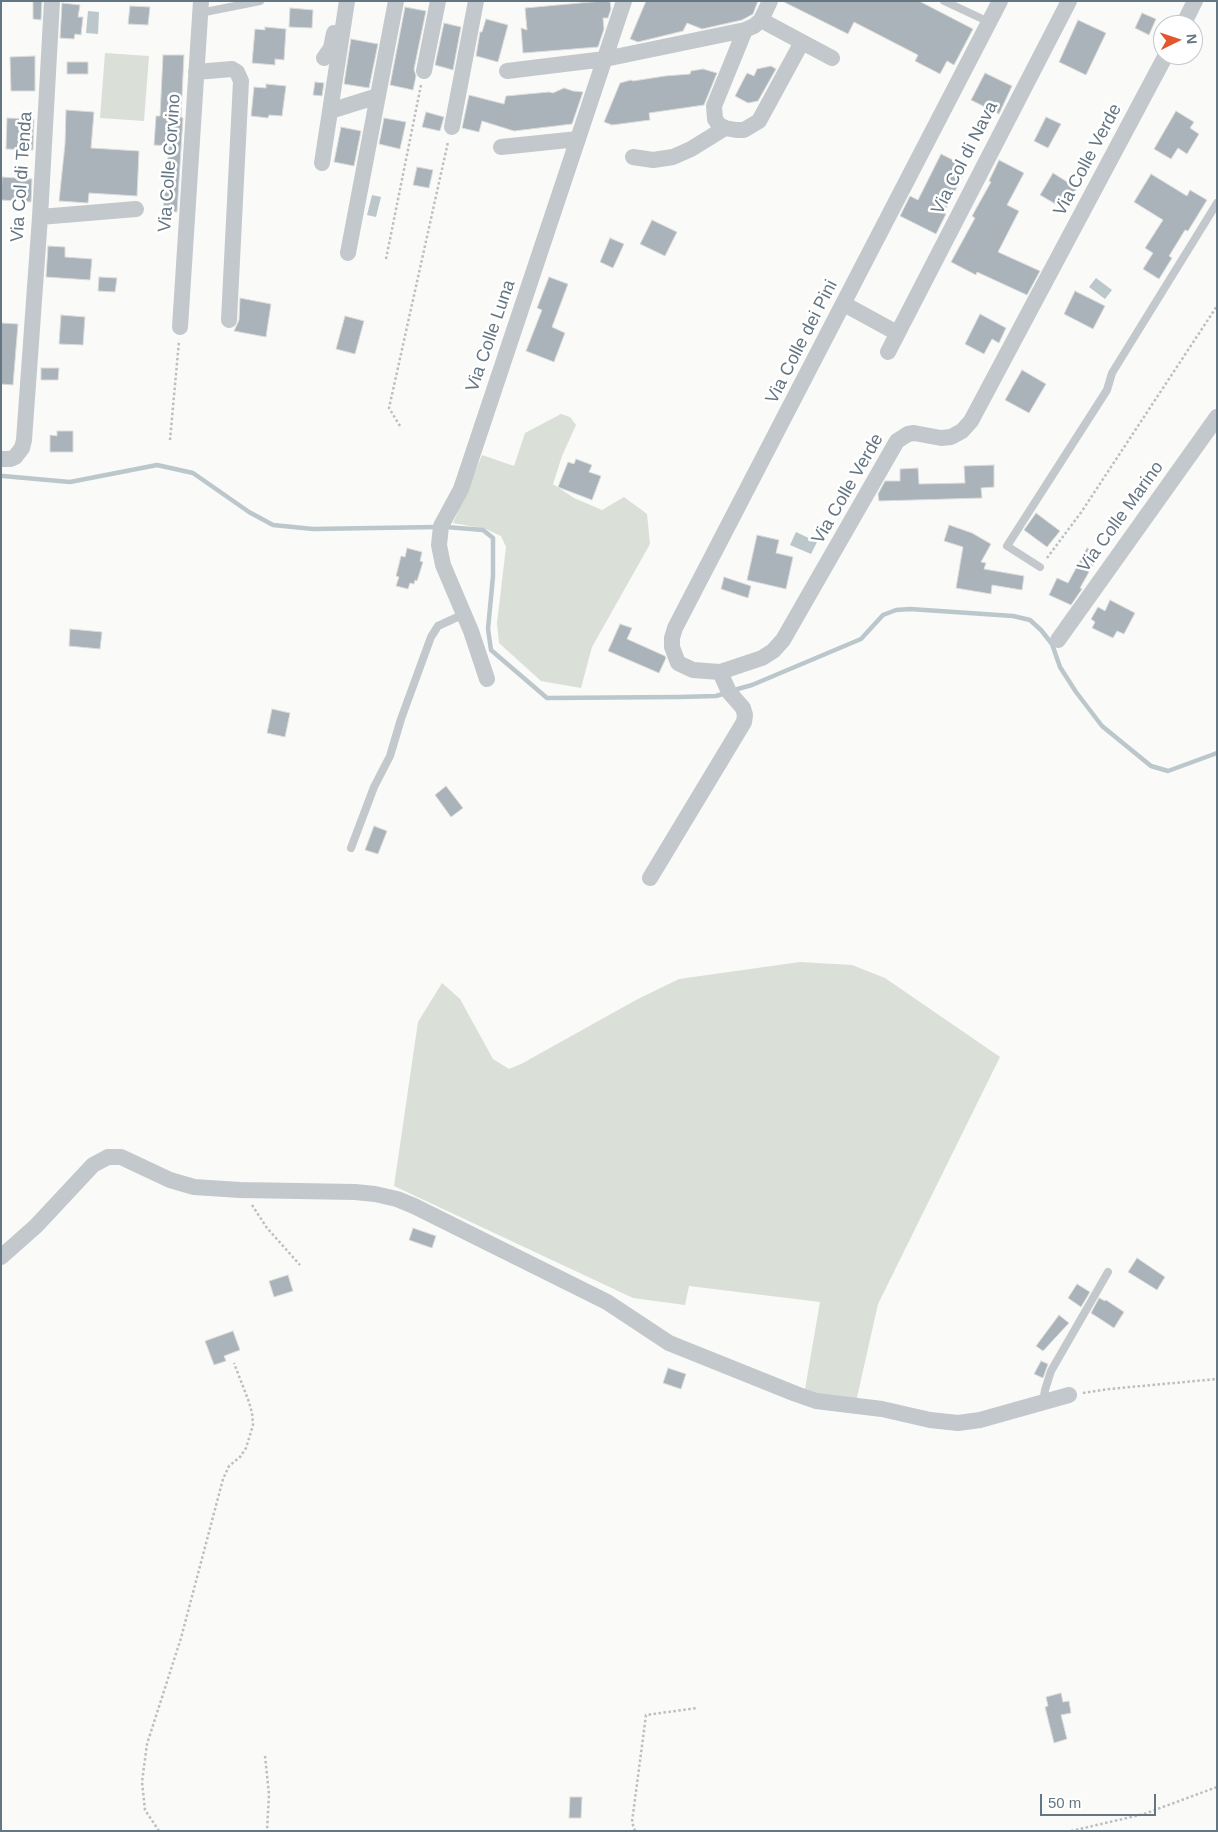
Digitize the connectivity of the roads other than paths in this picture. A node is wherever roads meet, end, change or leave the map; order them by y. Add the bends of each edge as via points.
1 (52, 1) edge
2 (260, 1) edge
3 (338, 1) edge
4 (347, 1) edge
5 (396, 1) edge
6 (438, 1) edge
7 (476, 1) edge
8 (624, 1) edge
9 (770, 1) edge
10 (944, 1) edge
11 (1000, 1) edge
12 (1069, 1) edge
13 (1195, 1) edge
14 (200, 7) edge
15 (1187, 15) edge
16 (761, 20) junction
17 (989, 22) junction
18 (745, 30) junction
19 (802, 42) junction
20 (324, 58) dead end
21 (605, 58) junction
22 (832, 58) dead end
23 (1161, 65) edge
24 (424, 71) road end
25 (508, 71) dead end
26 (196, 72) junction
27 (378, 96) junction
28 (330, 111) junction
29 (452, 127) road end
30 (725, 128) junction
31 (578, 139) junction
32 (501, 147) dead end
33 (633, 157) dead end
34 (322, 163) dead end
35 (1217, 203) edge
36 (136, 209) dead end
37 (40, 217) junction
38 (348, 253) dead end
39 (844, 304) junction
40 (229, 320) dead end
41 (180, 327) road end
42 (897, 333) junction
43 (888, 352) dead end
44 (1217, 417) edge
45 (1, 459) edge
46 (1040, 567) road end
47 (464, 614) junction
48 (1058, 640) dead end
49 (487, 679) dead end
50 (726, 685) junction
51 (351, 848) dead end
52 (650, 878) dead end
53 (1, 1257) edge
54 (1108, 1272) dead end
55 (1069, 1395) road end
56 (1043, 1402) junction

1 - 37 street, Via Col di Tenda
2 - 14 lane
3 - 20 street via 333,40
4 - 28 street
5 - 27 street
6 - 24 street
7 - 29 street
8 - 21 street, Via Colle Luna
9 - 16 street
10 - 17 lane
11 - 17 street, Via Colle dei Pini
12 - 42 street, Via Col di Nava
13 - 15 street
14 - 26 street, Via Colle Corvino
16 - 18 street
16 - 19 street
17 - 39 street, Via Colle dei Pini
18 - 21 street
18 - 30 street via 714,106 715,119
19 - 22 street
19 - 30 street via 759,121 744,130
21 - 25 street
21 - 31 street, Via Colle Luna
23 - 50 street, Via Colle Verde via 967,426 951,438 908,434 897,441 783,640
26 - 40 street via 232,69 241,81
26 - 41 street, Via Colle Corvino
27 - 28 street
27 - 38 street
28 - 34 street
30 - 33 street via 673,157 653,160
31 - 32 street
31 - 47 street, Via Colle Luna via 460,489 441,526 441,560
35 - 46 lane via 1112,374 1107,390 1007,546
36 - 37 street
37 - 45 street, Via Col di Tenda via 24,440 15,457
39 - 42 street
39 - 50 street, Via Colle dei Pini via 673,633 672,647 678,663
42 - 43 street, Via Col di Nava
44 - 48 street, Via Colle Marino
47 - 49 street, Via Colle Luna
47 - 51 lane via 438,626 431,638 390,756 374,787
50 - 52 street via 741,705 745,718
53 - 56 street via 36,1226 93,1165 108,1157 124,1158 185,1185 240,1190 355,1192 397,1199 607,1302 669,1343 816,1401 958,1423
54 - 56 lane via 1051,1371
55 - 56 street

